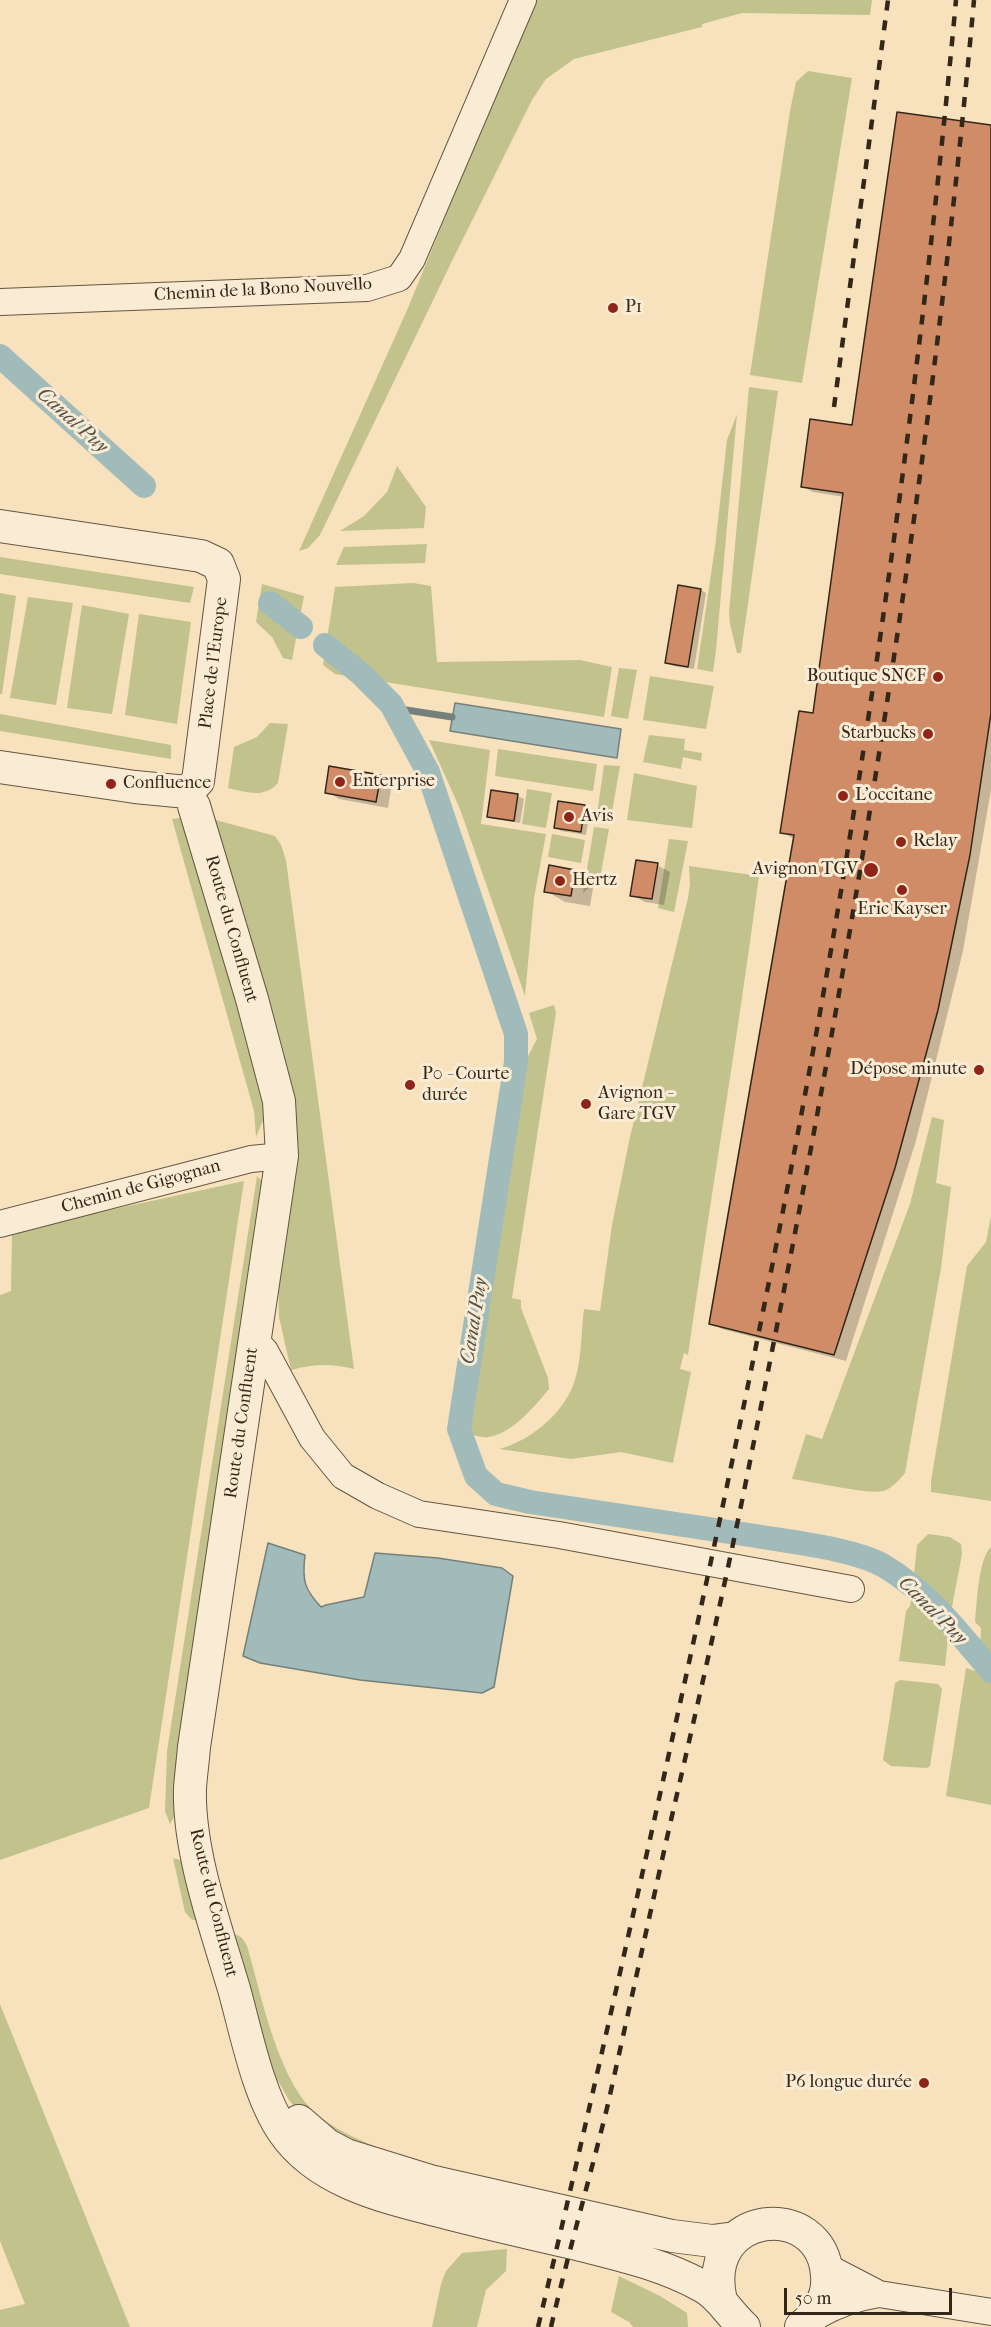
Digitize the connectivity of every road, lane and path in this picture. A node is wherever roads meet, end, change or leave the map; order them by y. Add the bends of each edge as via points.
1 (523, 0) edge
2 (0, 302) edge
3 (0, 526) edge
4 (0, 767) edge
5 (191, 799) junction
6 (282, 1156) junction
7 (0, 1224) edge
8 (255, 1340) junction
9 (851, 1589) dead end
10 (254, 2058) junction
11 (735, 2238) junction
12 (827, 2267) junction
13 (879, 2294) junction
14 (721, 2301) junction
15 (991, 2312) edge
16 (807, 2323) edge
17 (744, 2327) edge

1 - 2 street, Chemin de la Bono Nouvello via 412,259 399,278 368,288
3 - 5 street, Place de l'Europe via 201,556 218,564 224,579 198,781
4 - 5 street
5 - 6 street, Route du Confluent via 279,1101
6 - 7 street, Chemin de Gigognan via 251,1159
6 - 8 street, Route du Confluent
8 - 9 street via 265,1351 312,1438 343,1476 419,1514 559,1535
8 - 10 street, Route du Confluent via 190,1789 202,1875
10 - 11 street via 289,2112 309,2132 346,2155 430,2181 672,2236 712,2241
10 - 14 street via 264,2092 283,2131 331,2175 407,2203 642,2260 705,2287
11 - 12 street via 754,2226 785,2225 812,2240
11 - 14 street via 718,2267
12 - 13 street
12 - 16 street via 823,2303
13 - 15 street
13 - 16 street via 836,2304
14 - 17 street

